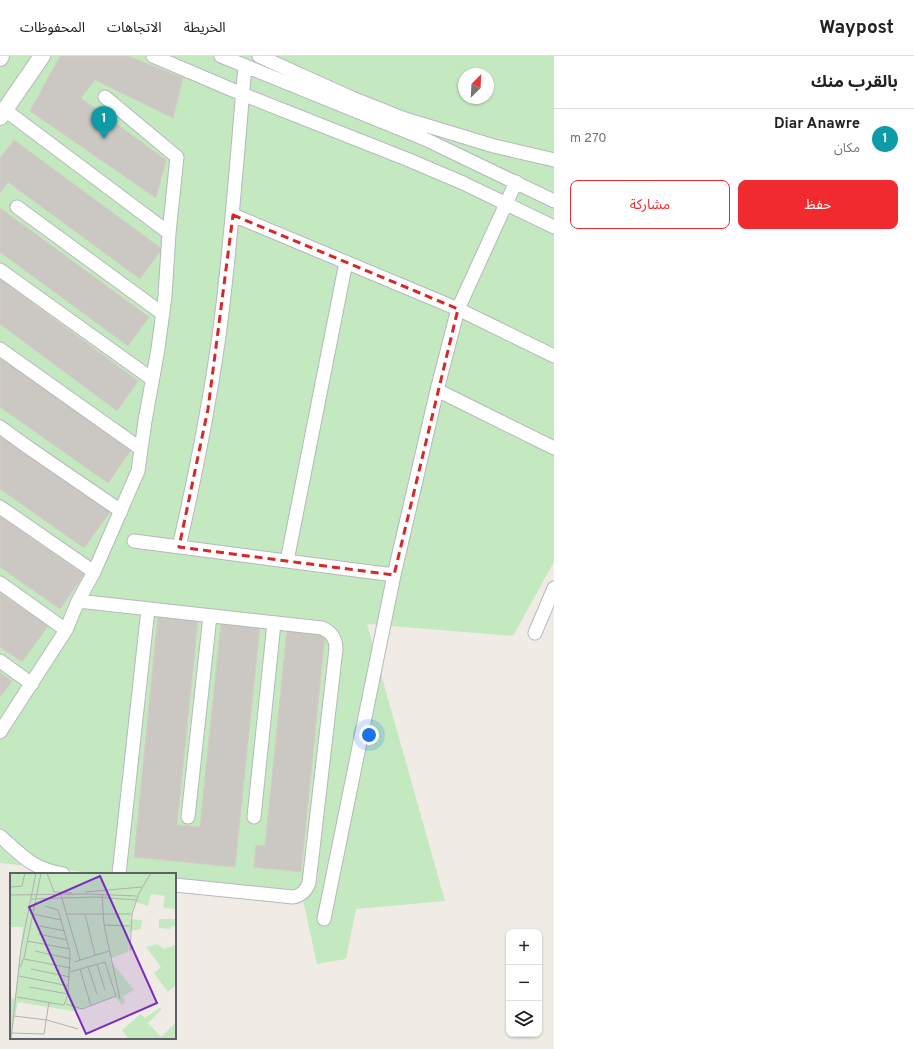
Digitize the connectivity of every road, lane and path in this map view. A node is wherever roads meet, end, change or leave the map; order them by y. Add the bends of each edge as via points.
1 (42, 56) edge
2 (153, 56) edge
3 (221, 56) edge
4 (259, 56) edge
5 (245, 66) junction
6 (242, 94) junction
7 (105, 97) dead end
8 (2, 113) edge
9 (554, 160) edge
10 (516, 182) junction
11 (554, 201) edge
12 (506, 203) junction
13 (17, 207) dead end
14 (233, 215) junction
15 (554, 227) edge
16 (169, 233) junction
17 (346, 262) junction
18 (0, 270) edge
19 (458, 309) junction
20 (163, 314) junction
21 (0, 349) edge
22 (554, 356) edge
23 (152, 379) junction
24 (437, 390) junction
25 (0, 427) edge
26 (554, 448) edge
27 (141, 449) junction
28 (0, 507) edge
29 (121, 511) junction
30 (134, 541) dead end
31 (180, 547) junction
32 (287, 561) junction
33 (94, 572) junction
34 (394, 575) junction
35 (0, 583) edge
36 (554, 588) edge
37 (78, 601) junction
38 (148, 609) junction
39 (210, 616) junction
40 (274, 623) junction
41 (66, 630) junction
42 (535, 633) dead end
43 (0, 661) edge
44 (32, 684) junction
45 (0, 732) edge
46 (254, 816) dead end
47 (188, 818) dead end
48 (0, 836) edge
49 (58, 873) edge
50 (119, 873) edge
51 (176, 886) edge
52 (324, 919) dead end

1 - 8 street
2 - 6 street
3 - 5 street
4 - 9 street via 405,119 494,146
5 - 6 street
5 - 10 street via 425,139
6 - 12 street via 416,162
6 - 14 street
7 - 16 street via 177,157
8 - 16 street
10 - 11 street
10 - 12 street
12 - 15 street
12 - 19 street
13 - 20 street
14 - 17 street
14 - 31 street via 208,409
16 - 20 street
17 - 19 street
17 - 32 street
18 - 23 street
19 - 22 street
19 - 24 street
20 - 23 street
21 - 27 street
23 - 27 street
24 - 26 street
24 - 34 street
25 - 29 street
27 - 29 street via 138,471
28 - 33 street
29 - 33 street
30 - 31 street
31 - 32 street
32 - 34 street
33 - 37 street
34 - 52 street
35 - 41 street
36 - 42 street
37 - 38 street
37 - 41 street
38 - 39 street
38 - 50 street
39 - 40 street
39 - 47 street
40 - 46 street
40 - 51 street via 322,628 332,634 336,644 309,883 303,893 293,897
41 - 44 street
43 - 44 street
44 - 45 street
48 - 49 street via 34,865

